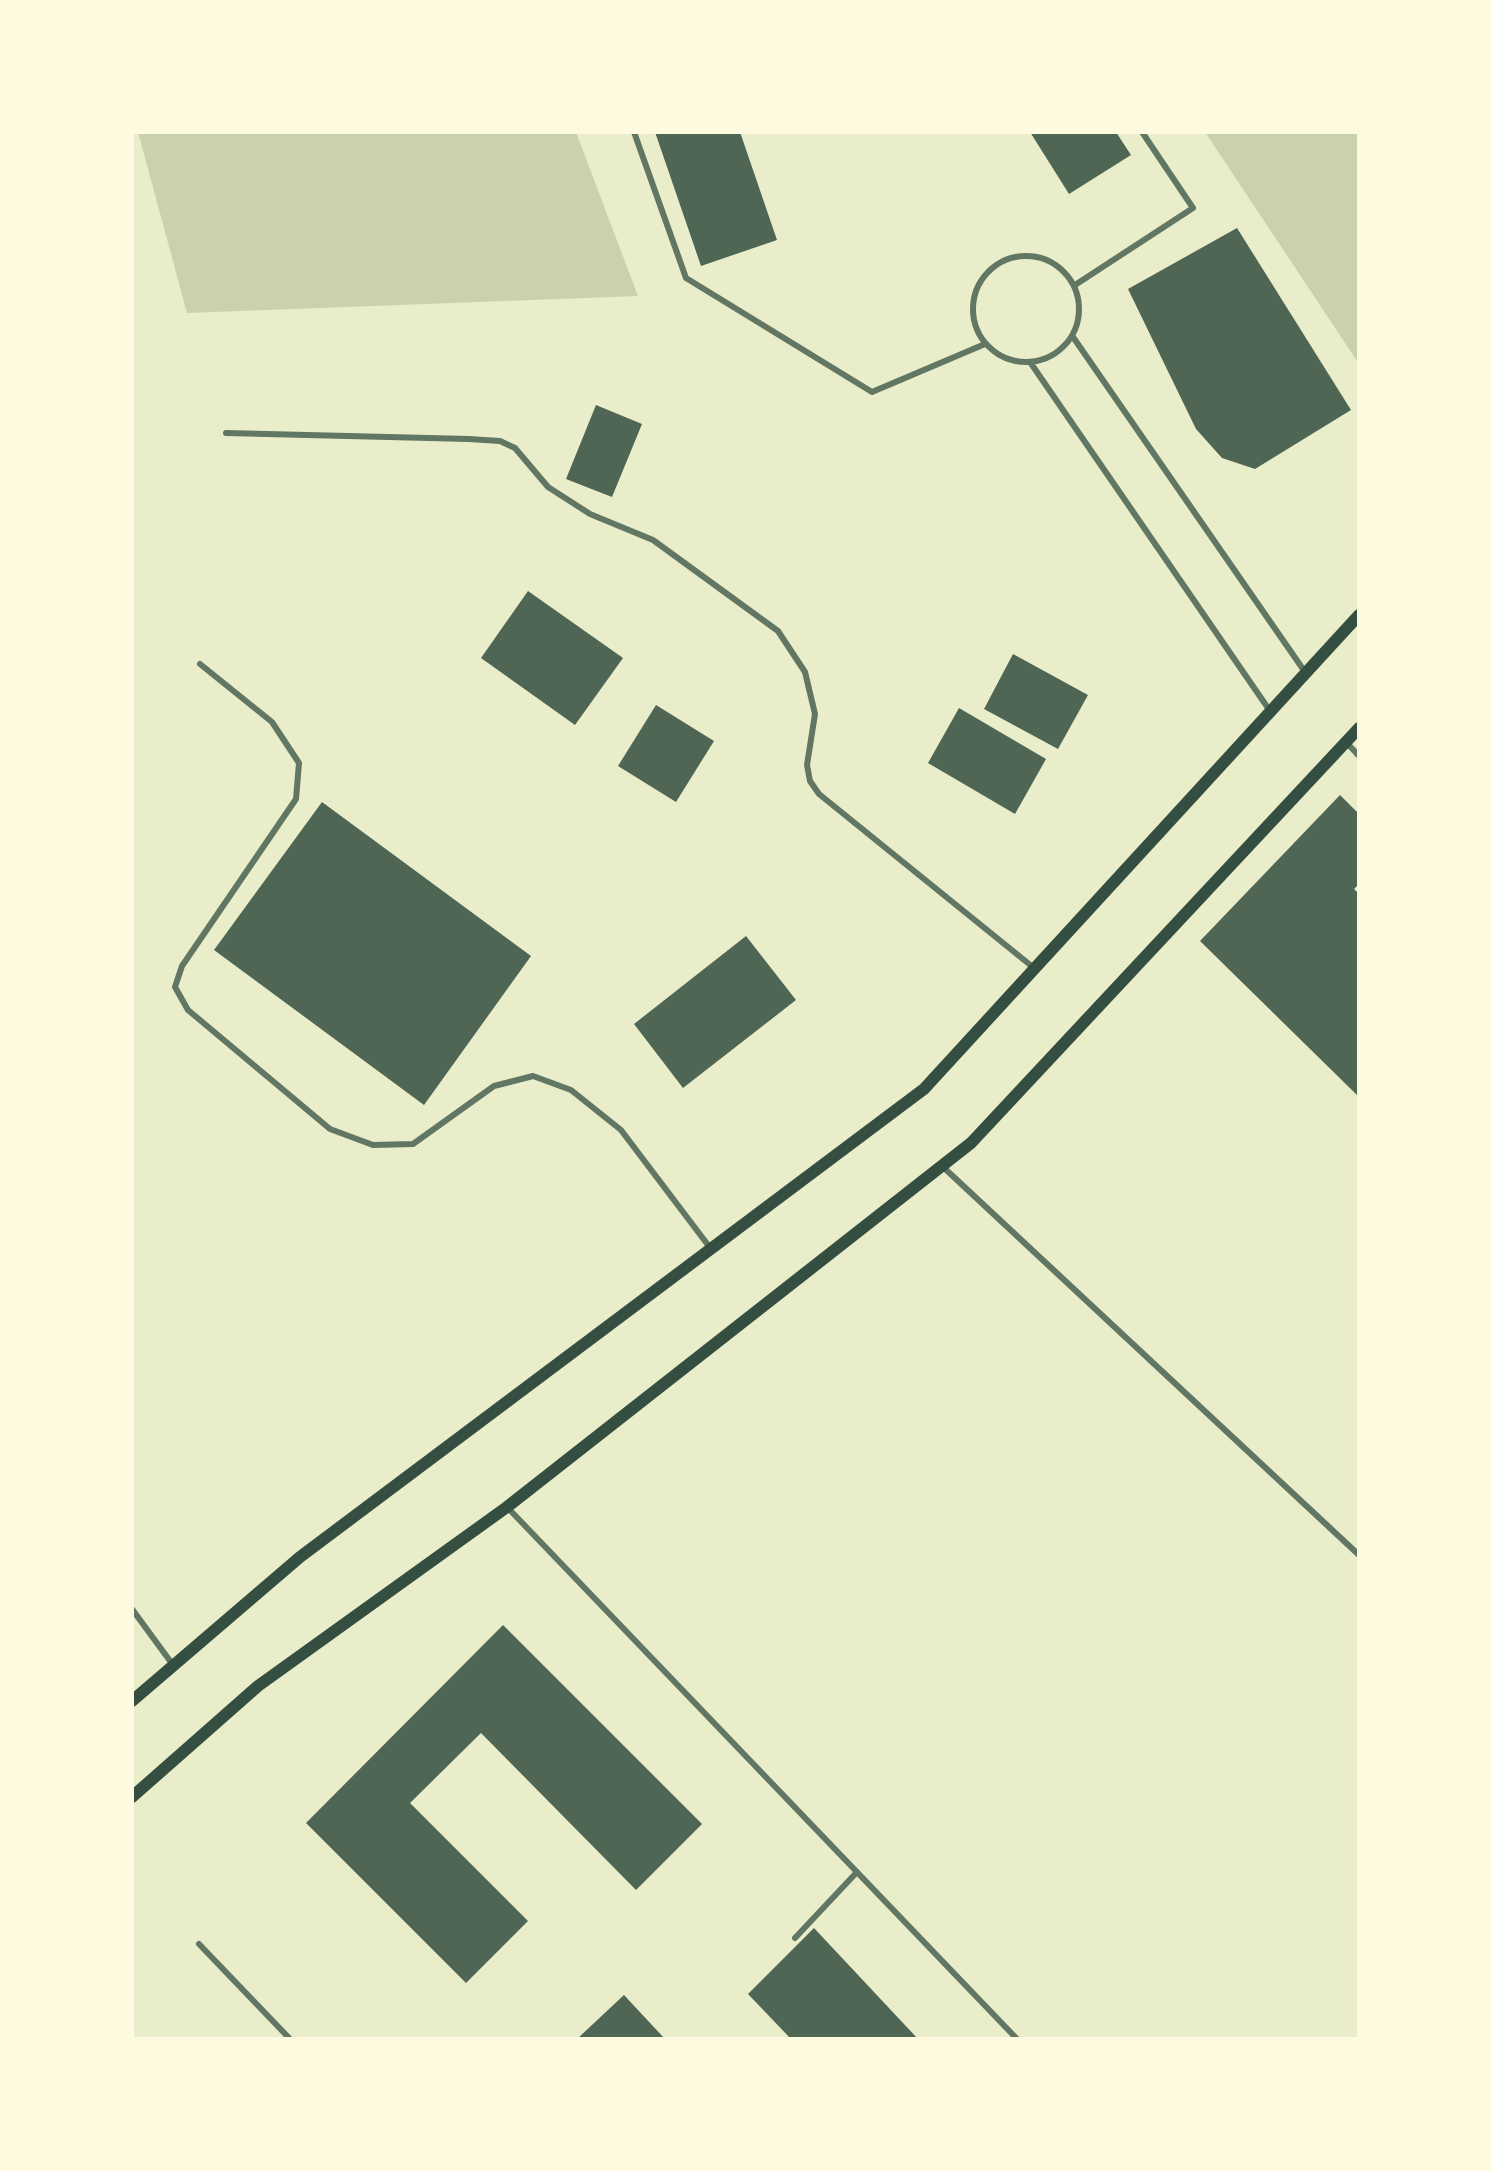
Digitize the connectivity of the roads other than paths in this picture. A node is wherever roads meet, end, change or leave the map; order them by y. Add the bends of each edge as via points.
1 (634, 132) edge
2 (1142, 132) edge
3 (1075, 285) junction
4 (1073, 337) junction
5 (985, 344) junction
6 (1030, 362) junction
7 (226, 433) dead end
8 (1359, 615) edge
9 (200, 664) dead end
10 (1305, 672) junction
11 (1270, 711) junction
12 (1359, 728) edge
13 (1346, 742) junction
14 (1359, 756) edge
15 (1035, 969) junction
16 (941, 1165) junction
17 (711, 1249) junction
18 (507, 1507) junction
19 (1359, 1555) edge
20 (132, 1609) edge
21 (173, 1666) junction
22 (132, 1701) edge
23 (132, 1797) edge
24 (856, 1872) junction
25 (795, 1938) dead end
26 (199, 1944) dead end
27 (290, 2039) edge
28 (1017, 2039) edge

1 - 5 street via 686,278 872,392
2 - 3 street via 1193,208
3 - 4 street via 1080,313
3 - 5 street via 1065,270 1043,257 1010,256 985,273 973,294 974,325
4 - 6 street via 1050,358
4 - 10 street
5 - 6 street via 1007,359
6 - 11 street
7 - 15 street via 469,439 500,441 516,448 548,487 590,514 653,540 778,631 805,672 815,714 807,765 810,781 819,794
8 - 10 main road
9 - 17 street via 272,722 299,763 296,799 183,966 175,987 188,1010 330,1129 373,1145 413,1144 494,1086 534,1076 571,1090 621,1130
10 - 11 main road
11 - 15 main road
12 - 13 main road
13 - 14 street
13 - 16 main road via 971,1143
15 - 17 main road via 924,1089
16 - 18 main road
16 - 19 street
17 - 21 main road via 300,1557
18 - 23 main road via 258,1686
18 - 24 street
20 - 21 street
21 - 22 main road
24 - 25 street
24 - 28 street
26 - 27 street

